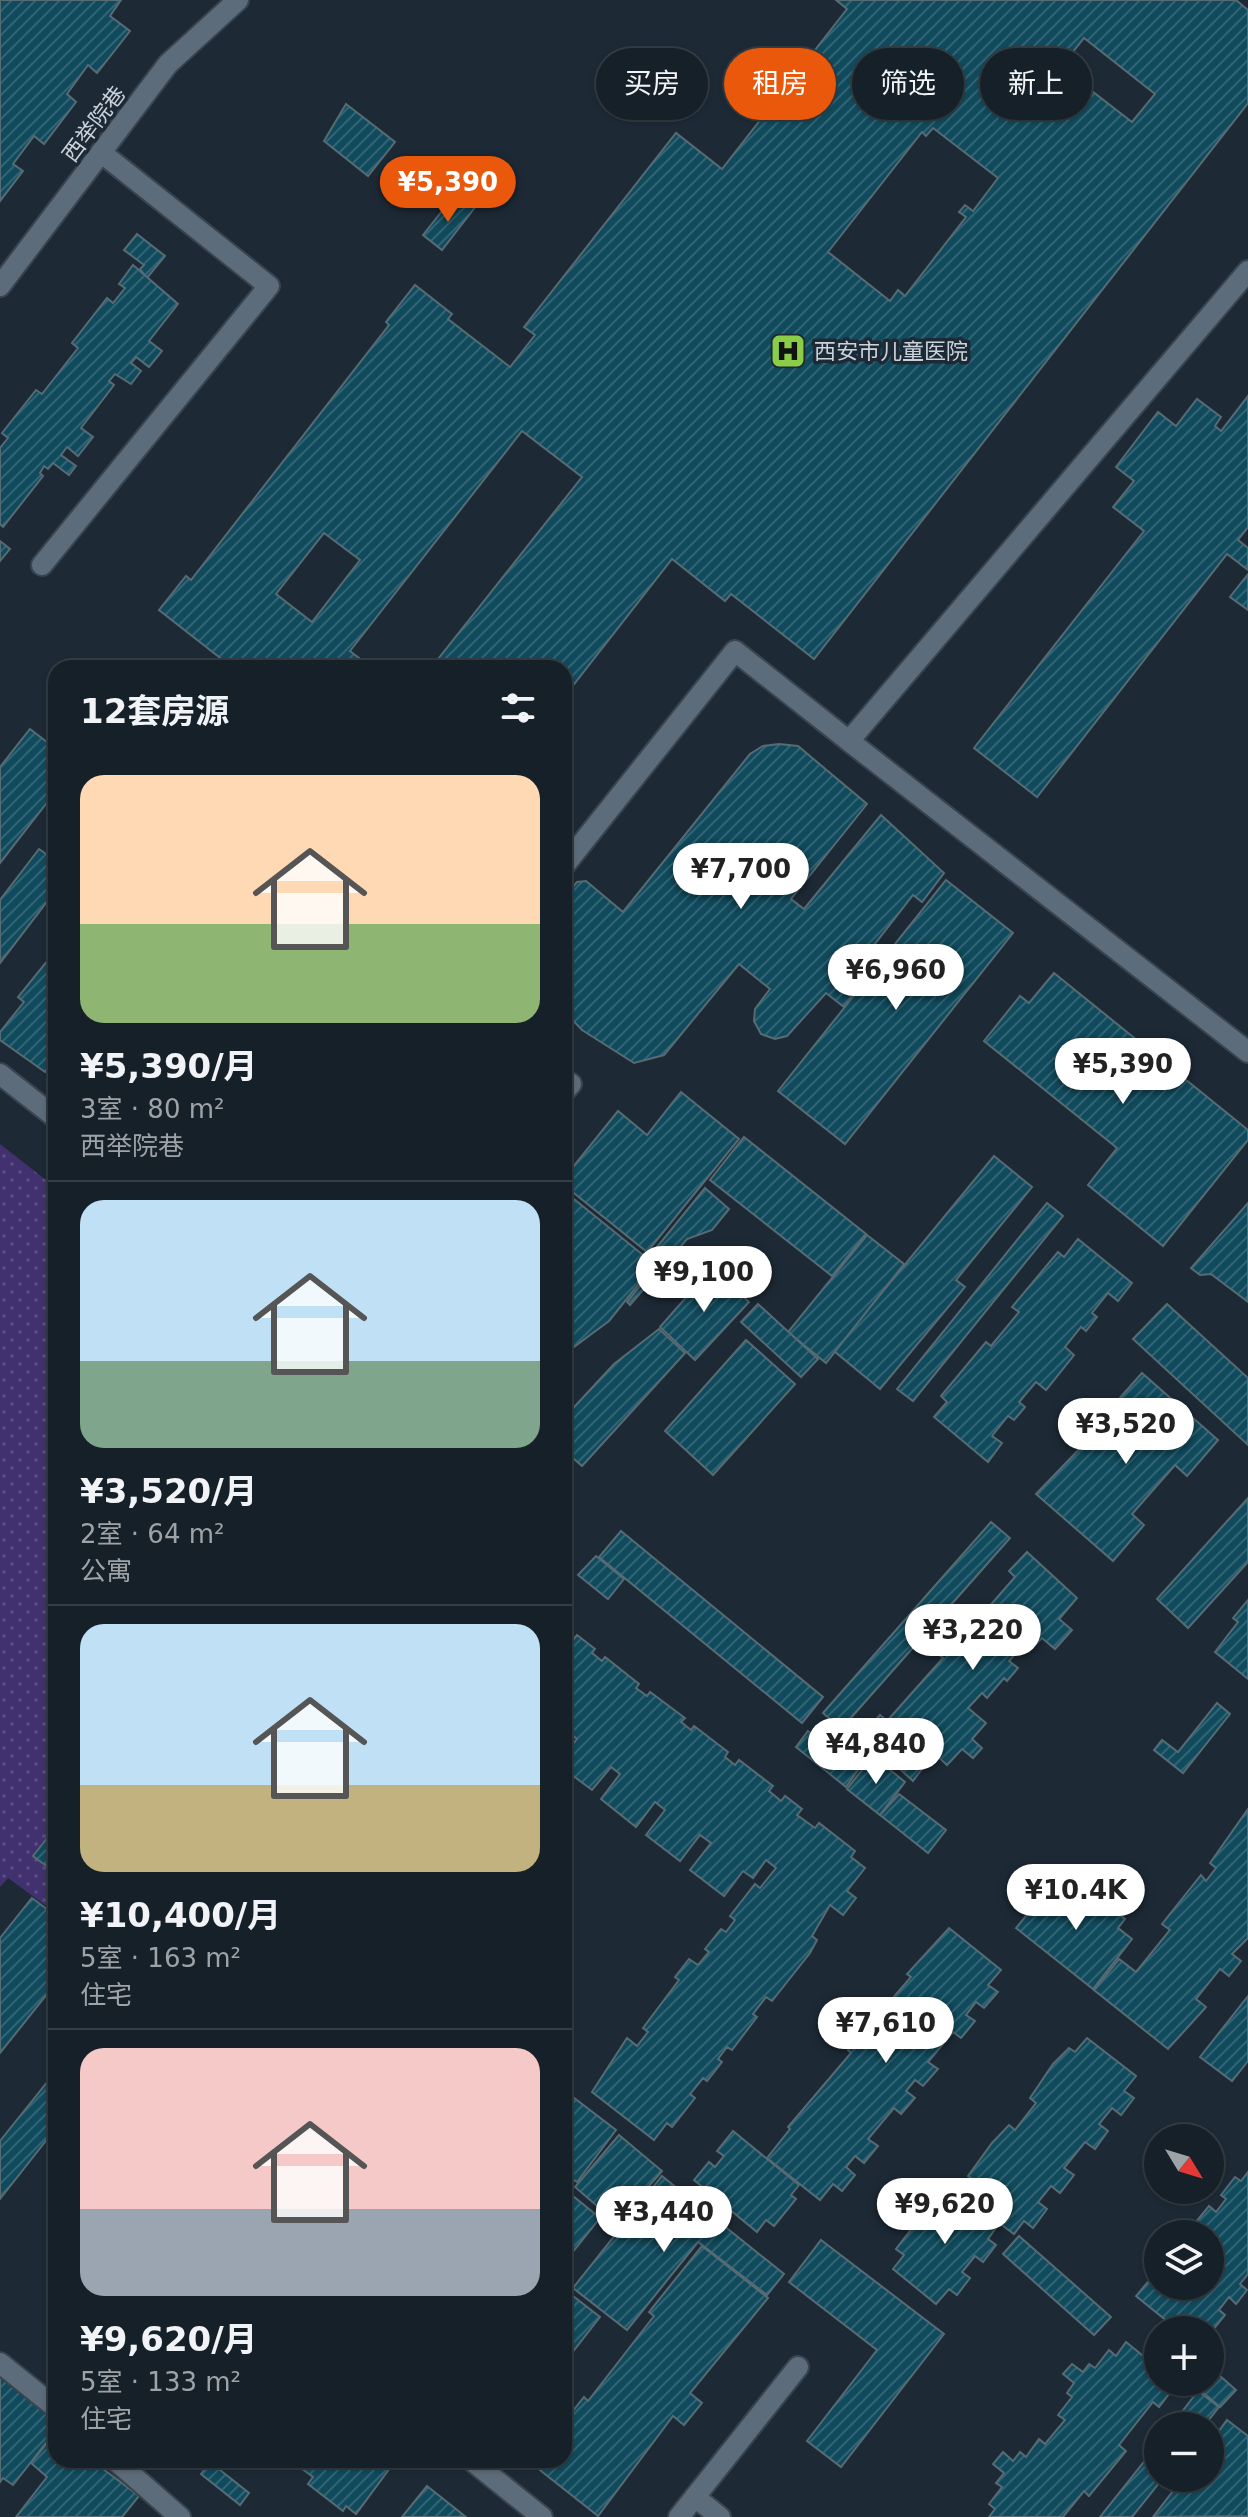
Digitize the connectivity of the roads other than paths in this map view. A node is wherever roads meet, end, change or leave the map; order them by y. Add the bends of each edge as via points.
1 (238, 0) edge
2 (103, 154) junction
3 (1248, 271) edge
4 (0, 286) edge
5 (42, 565) dead end
6 (849, 741) junction
7 (572, 856) edge
8 (1248, 1052) edge
9 (0, 1074) edge
10 (48, 1112) edge
11 (0, 2363) edge
12 (798, 2367) dead end
13 (48, 2402) edge
14 (124, 2468) edge
15 (481, 2468) edge
16 (695, 2497) junction
17 (175, 2515) edge
18 (542, 2517) edge
19 (679, 2517) edge
20 (720, 2517) edge

1 - 2 street, 西举院巷 via 168,64
2 - 4 street, 西举院巷
2 - 5 street via 269,286
3 - 6 street
6 - 7 street via 735,651
6 - 8 street
9 - 10 street
11 - 13 street
12 - 16 street
14 - 17 street
15 - 18 street
16 - 19 street
16 - 20 street

